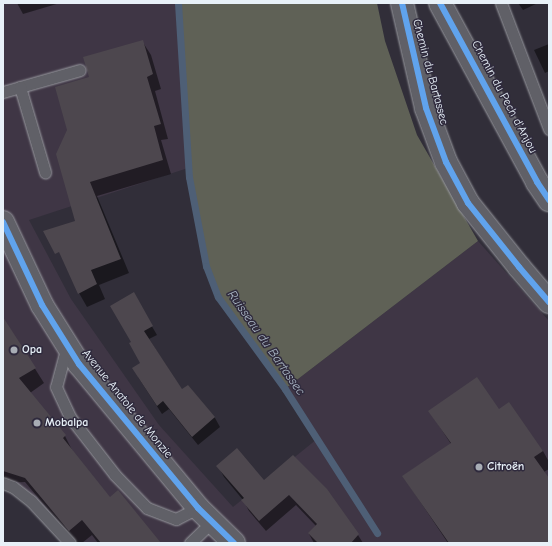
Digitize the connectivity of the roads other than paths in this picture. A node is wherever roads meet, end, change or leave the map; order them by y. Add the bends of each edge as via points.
1 (402, 3) edge
2 (440, 3) edge
3 (501, 3) edge
4 (80, 70) dead end
5 (20, 87) junction
6 (3, 92) edge
7 (549, 129) edge
8 (45, 172) dead end
9 (549, 200) edge
10 (3, 222) edge
11 (549, 302) edge
12 (67, 345) junction
13 (3, 483) edge
14 (205, 515) junction
15 (70, 543) edge
16 (190, 543) edge
17 (234, 543) edge

1 - 11 street, Chemin du Bartassec via 426,108 446,162 468,203
2 - 9 street, Chemin du Pech d'Anjou
3 - 7 lane, Chemin du Pech d'Anjou
4 - 5 lane
5 - 6 lane
5 - 8 lane
10 - 12 street, Avenue Anatole de Monzie via 42,305
12 - 14 street, Avenue Anatole de Monzie via 79,364
12 - 14 lane via 56,387 70,417 115,475 147,508 176,519
13 - 15 lane via 13,487 30,501
14 - 16 lane
14 - 17 street, Avenue Anatole de Monzie

